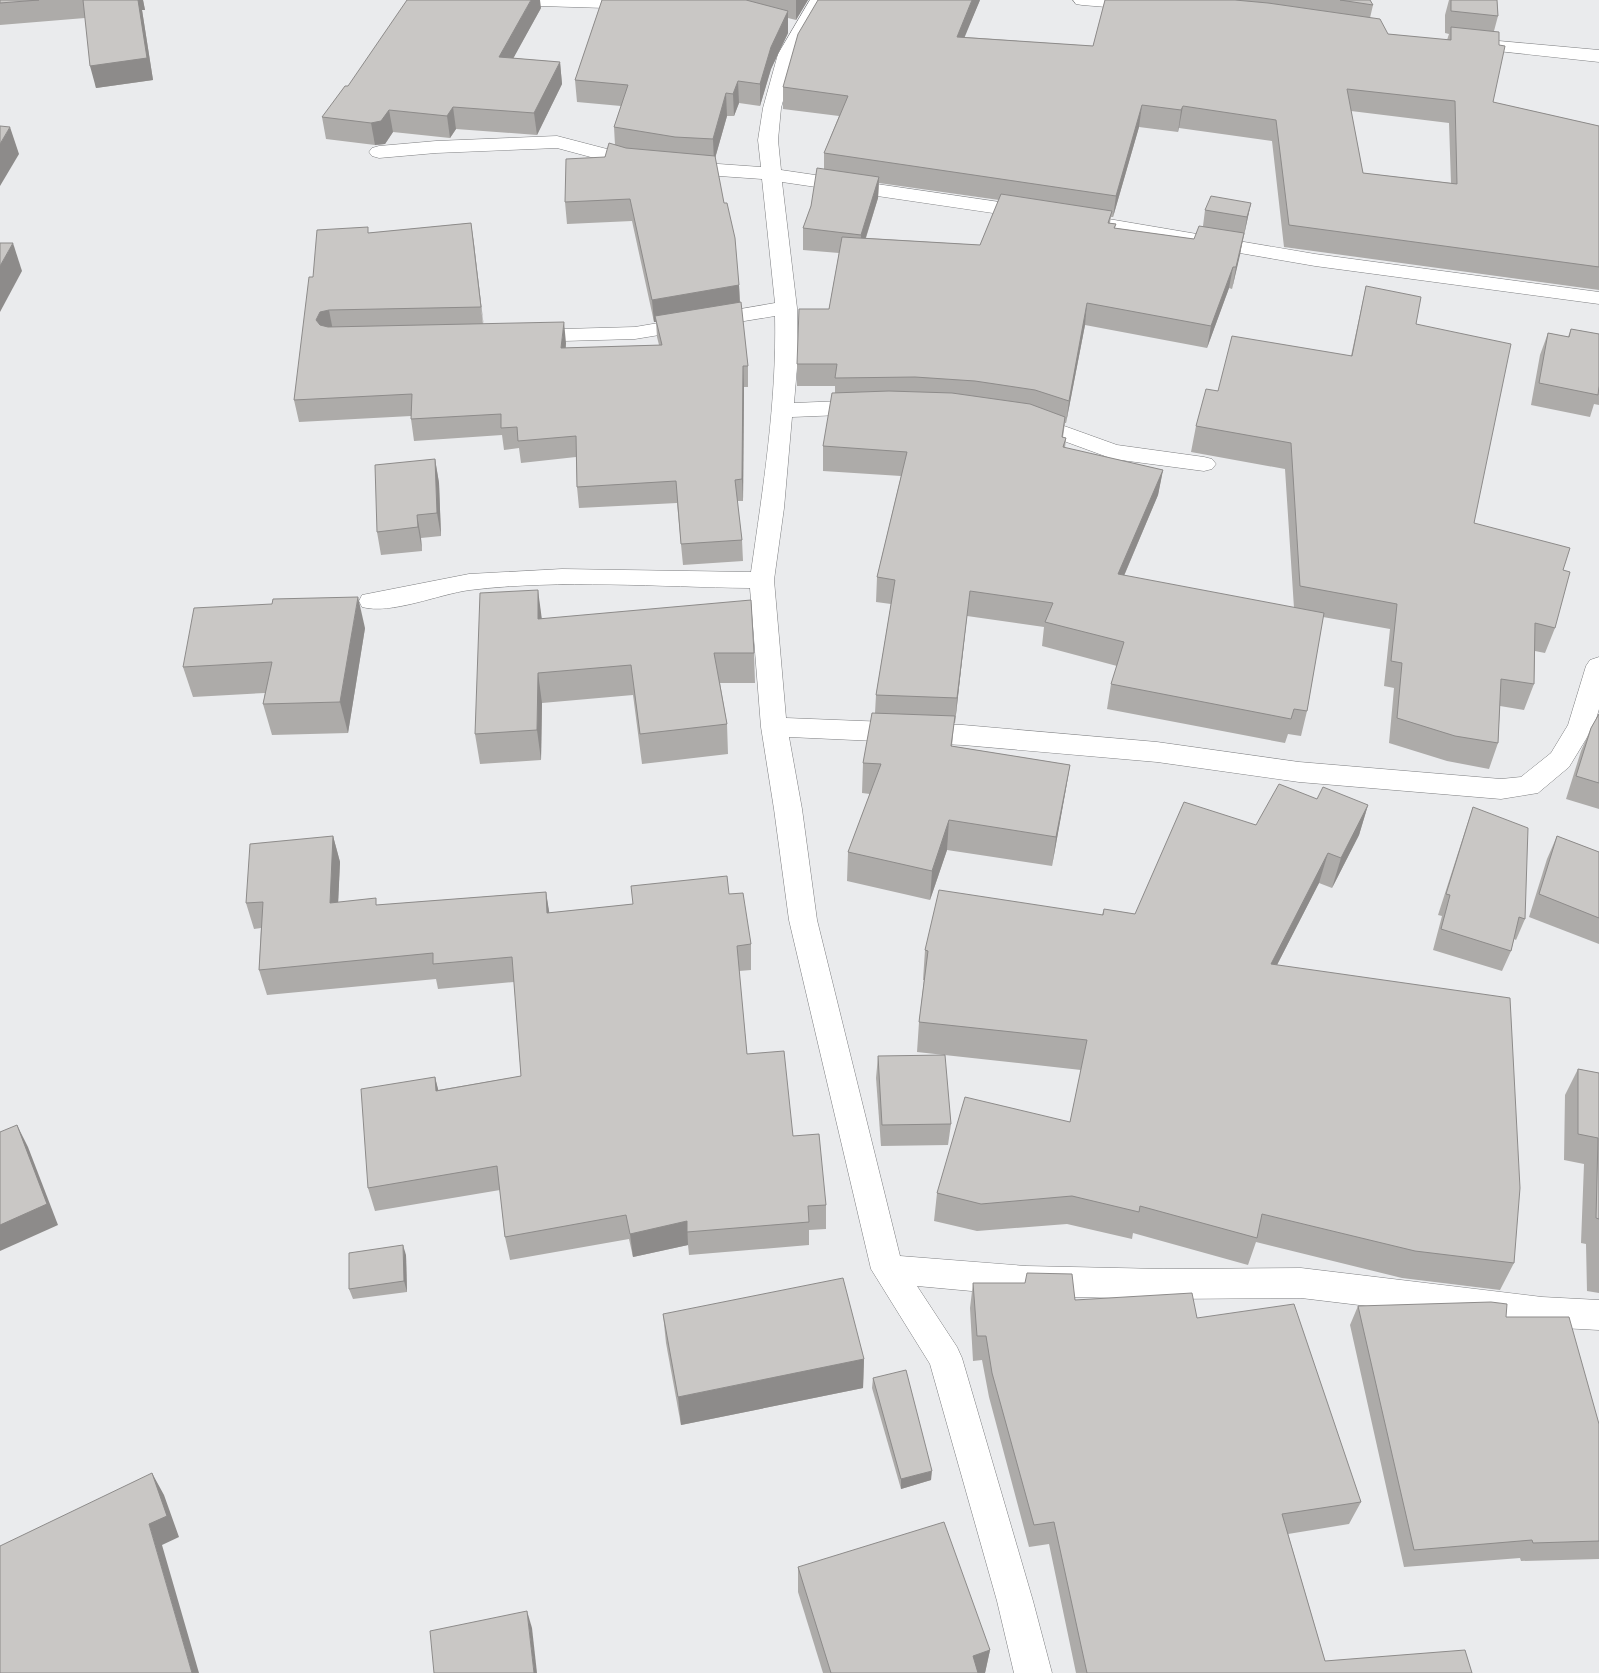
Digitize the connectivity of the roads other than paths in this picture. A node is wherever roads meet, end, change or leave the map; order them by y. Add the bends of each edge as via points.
1 (507, 0) edge
2 (819, 0) edge
3 (1082, 0) edge
4 (651, 4) edge
5 (1161, 7) edge
6 (1447, 41) edge
7 (1599, 56) edge
8 (379, 152) dead end
9 (771, 174) junction
10 (1599, 298) edge
11 (786, 308) junction
12 (512, 336) edge
13 (888, 407) edge
14 (782, 410) junction
15 (1004, 416) edge
16 (1204, 464) dead end
17 (762, 580) junction
18 (371, 601) dead end
19 (1599, 666) edge
20 (774, 727) junction
21 (886, 1269) junction
22 (1599, 1315) edge
23 (1033, 1673) edge

1 - 4 street
2 - 9 street via 793,27 772,108 768,140
3 - 5 street
6 - 7 street
8 - 9 street via 557,142 628,161
9 - 10 street via 1101,223 1315,260
9 - 11 street
11 - 12 street via 635,333
11 - 14 street via 787,356
13 - 14 street
14 - 17 street
15 - 16 street via 1032,421 1114,452
17 - 18 street via 562,577 469,582
17 - 20 street
19 - 20 street via 1581,726 1560,760 1528,786 1500,789 1299,772 1157,752 962,735
20 - 21 street via 804,920
21 - 22 street via 1026,1281 1301,1283 1542,1312
21 - 23 street via 945,1358

